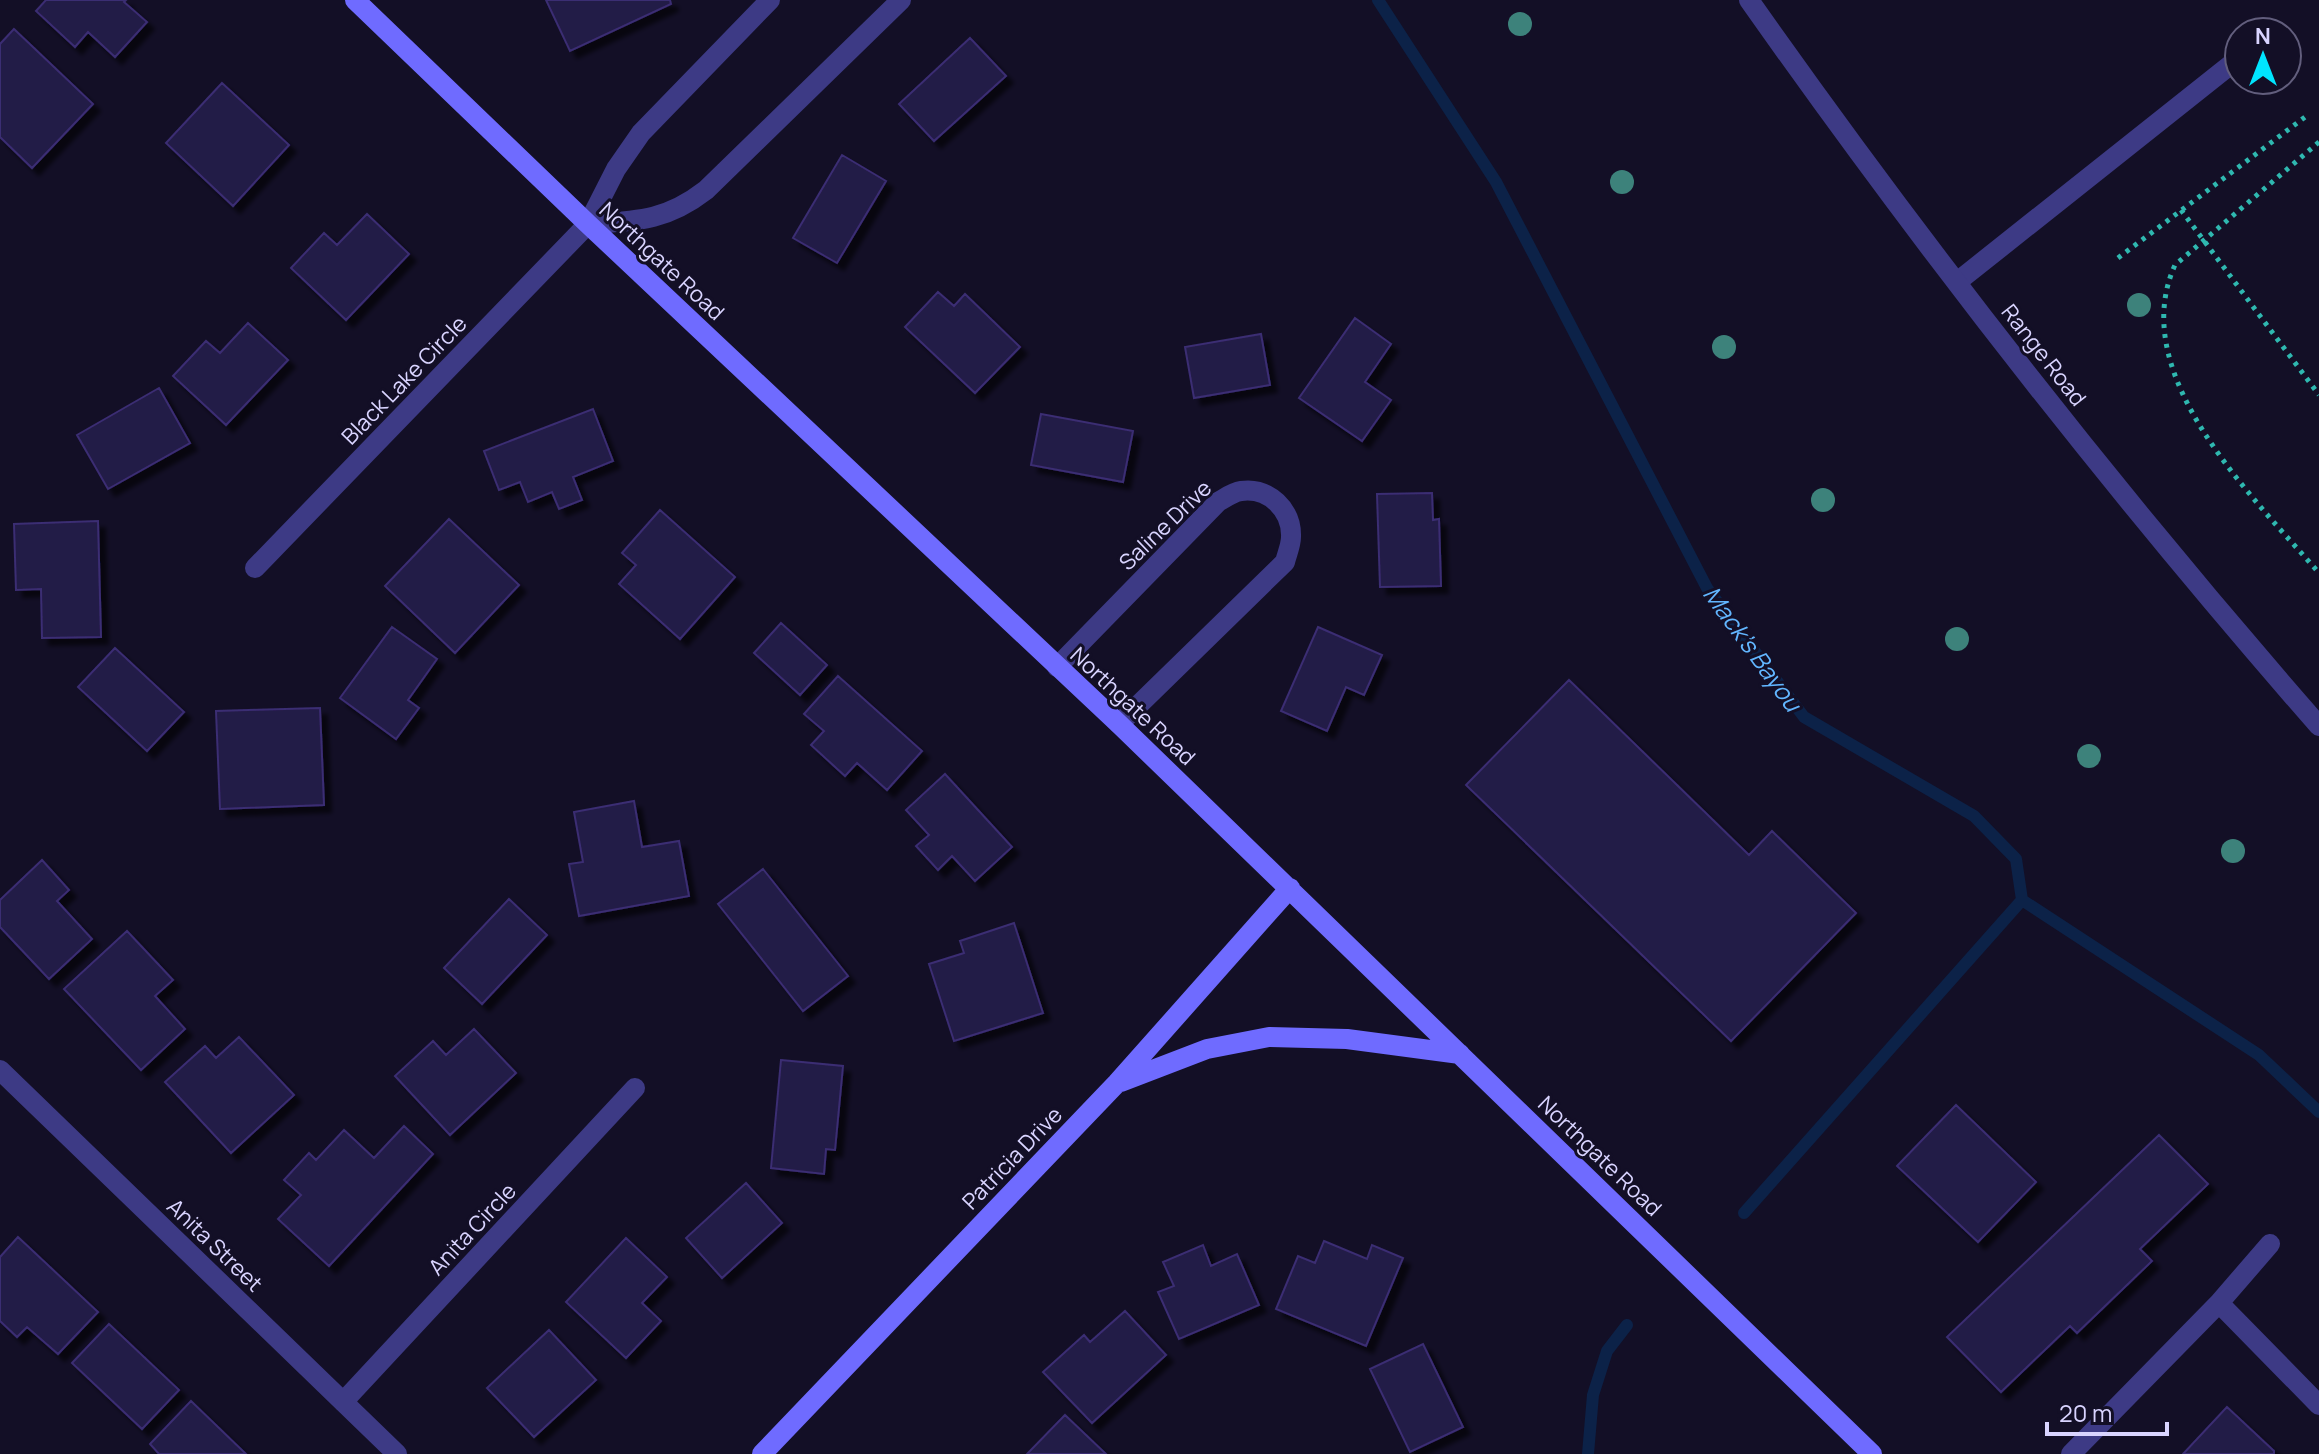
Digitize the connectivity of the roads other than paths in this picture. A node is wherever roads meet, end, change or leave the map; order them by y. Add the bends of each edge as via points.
1 (355, 0) edge
2 (770, 0) edge
3 (901, 0) edge
4 (1749, 0) edge
5 (2223, 71) edge
6 (588, 224) junction
7 (1957, 282) junction
8 (255, 568) dead end
9 (1057, 667) junction
10 (1119, 724) junction
11 (2319, 726) edge
12 (1290, 888) junction
13 (1460, 1054) junction
14 (0, 1070) edge
15 (1117, 1083) junction
16 (635, 1088) dead end
17 (2270, 1244) dead end
18 (2219, 1303) junction
19 (343, 1402) junction
20 (2319, 1405) edge
21 (397, 1454) edge
22 (762, 1454) edge
23 (1872, 1454) edge
24 (2071, 1454) edge

1 - 6 main road, Northgate Road
2 - 6 street, Black Lake Circle via 641,133
3 - 6 street via 686,206 654,218
4 - 7 street, Range Road
5 - 7 street
6 - 8 street, Black Lake Circle
6 - 9 main road, Northgate Road
7 - 11 street, Range Road via 2204,594
9 - 10 main road, Northgate Road
9 - 10 street, Saline Drive via 1218,502 1239,491 1258,491 1278,502 1290,521 1285,562
10 - 12 main road, Northgate Road
12 - 13 main road, Northgate Road
12 - 15 main road, Patricia Drive
13 - 15 main road via 1347,1039 1269,1037 1207,1049
13 - 23 main road, Northgate Road
14 - 19 street, Anita Street
15 - 22 main road, Patricia Drive
16 - 19 street, Anita Circle
17 - 18 street
18 - 20 street
18 - 24 street
19 - 21 street, Anita Street

